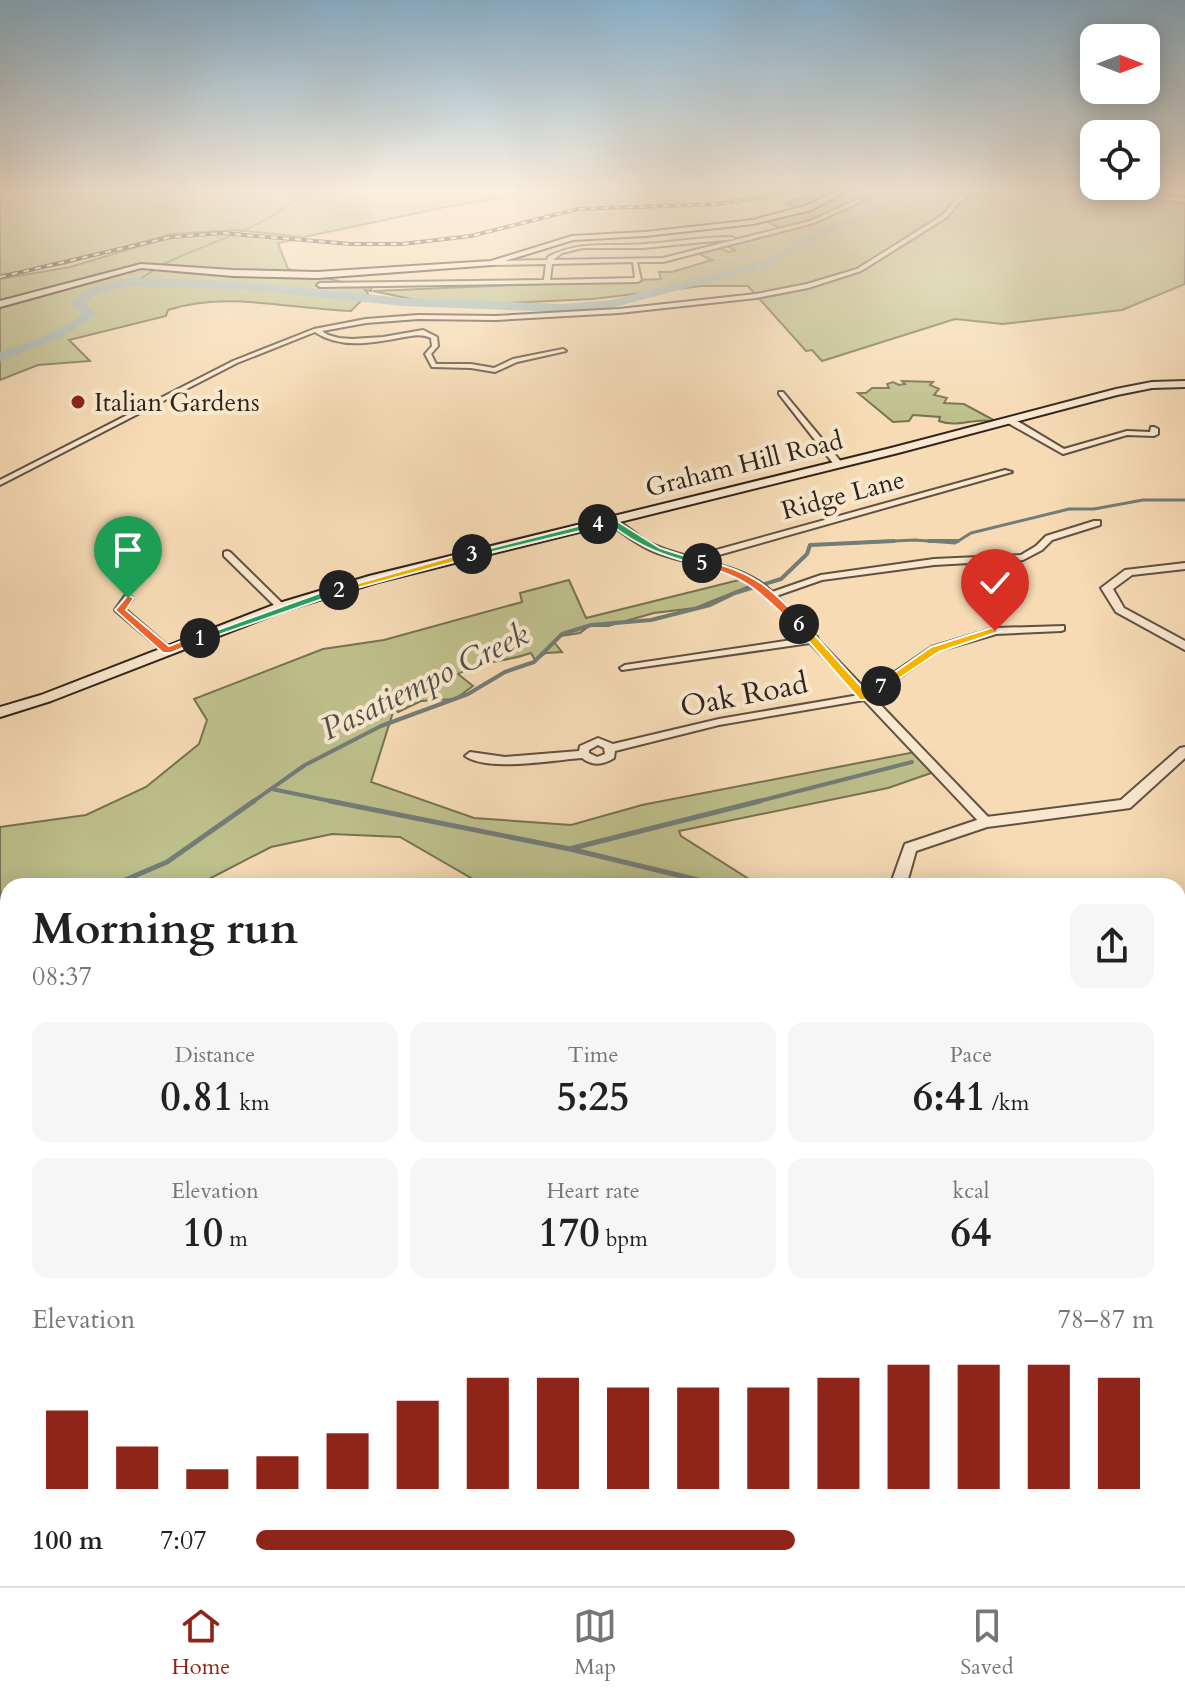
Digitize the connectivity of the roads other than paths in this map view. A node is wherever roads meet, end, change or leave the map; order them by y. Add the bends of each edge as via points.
1 (163, 266) edge
2 (163, 266) edge
3 (441, 266) edge
4 (548, 266) edge
5 (636, 266) edge
6 (865, 266) edge
7 (547, 280) junction
8 (320, 285) dead end
9 (0, 304) edge
10 (316, 330) junction
11 (563, 351) dead end
12 (1185, 384) edge
13 (781, 393) dead end
14 (1011, 421) junction
15 (1154, 429) dead end
16 (839, 465) junction
17 (1008, 472) dead end
18 (0, 483) edge
19 (612, 521) junction
20 (1097, 523) dead end
21 (227, 554) dead end
22 (689, 560) junction
23 (1185, 566) edge
24 (768, 592) junction
25 (128, 598) dead end
26 (281, 607) junction
27 (1061, 628) dead end
28 (814, 639) junction
29 (1185, 646) edge
30 (167, 650) junction
31 (625, 668) dead end
32 (864, 697) junction
33 (0, 712) edge
34 (1185, 751) edge
35 (470, 756) dead end
36 (986, 822) junction
37 (901, 878) edge

1 - 3 main road via 288,275
2 - 9 main road via 117,270
4 - 7 street
5 - 7 street via 638,280
6 - 10 street via 808,286 756,296 619,311 366,321
7 - 8 street
10 - 11 street via 323,337 355,341 423,332 434,337 428,354 434,366 495,370 515,360
10 - 18 street via 235,362
12 - 14 main road, Graham Hill Road via 1116,392
13 - 16 street
14 - 15 street via 1063,452 1127,433 1154,434
14 - 16 main road, Graham Hill Road
16 - 19 main road, Graham Hill Road
17 - 22 street, Ridge Lane
19 - 22 street via 657,550
19 - 26 main road, Graham Hill Road
20 - 24 street via 1049,538 1023,557 934,562 821,578
21 - 26 street
22 - 24 street via 731,569
23 - 29 street via 1129,572 1107,588 1120,610
24 - 28 street
25 - 30 street via 120,610
26 - 30 main road, Graham Hill Road
27 - 32 street, Oak Road via 995,631 935,649
28 - 31 street
28 - 32 street
30 - 33 main road, Graham Hill Road
32 - 35 street, Oak Road via 719,722 611,748 608,758 599,760 584,754 505,761
32 - 36 street
34 - 36 street via 1125,804
36 - 37 street via 910,848

